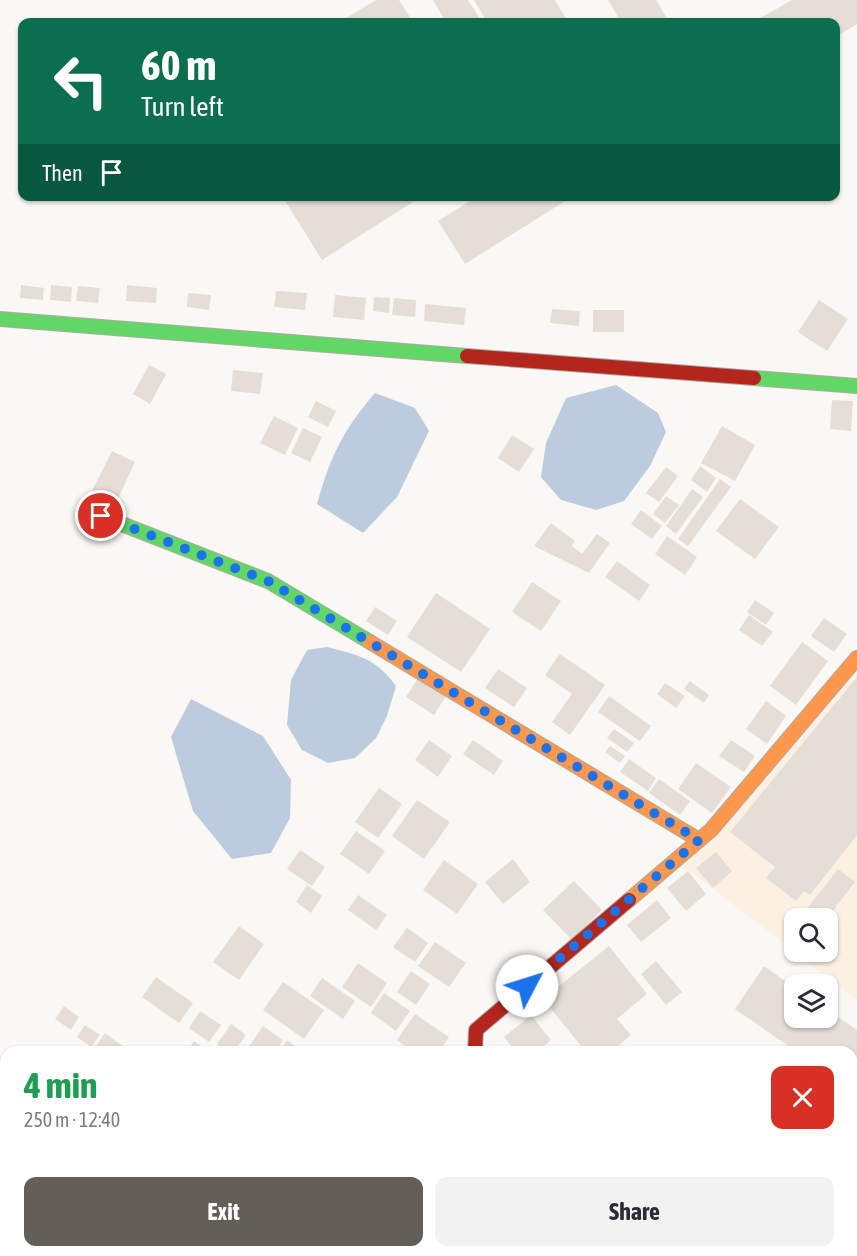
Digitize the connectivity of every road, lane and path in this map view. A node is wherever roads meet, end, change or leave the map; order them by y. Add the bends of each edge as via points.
1 (0, 319) edge
2 (857, 386) edge
3 (101, 516) dead end
4 (857, 658) edge
5 (699, 840) junction
6 (475, 1046) edge

1 - 2 street
3 - 5 street via 268,581
4 - 5 street
5 - 6 street via 476,1030

